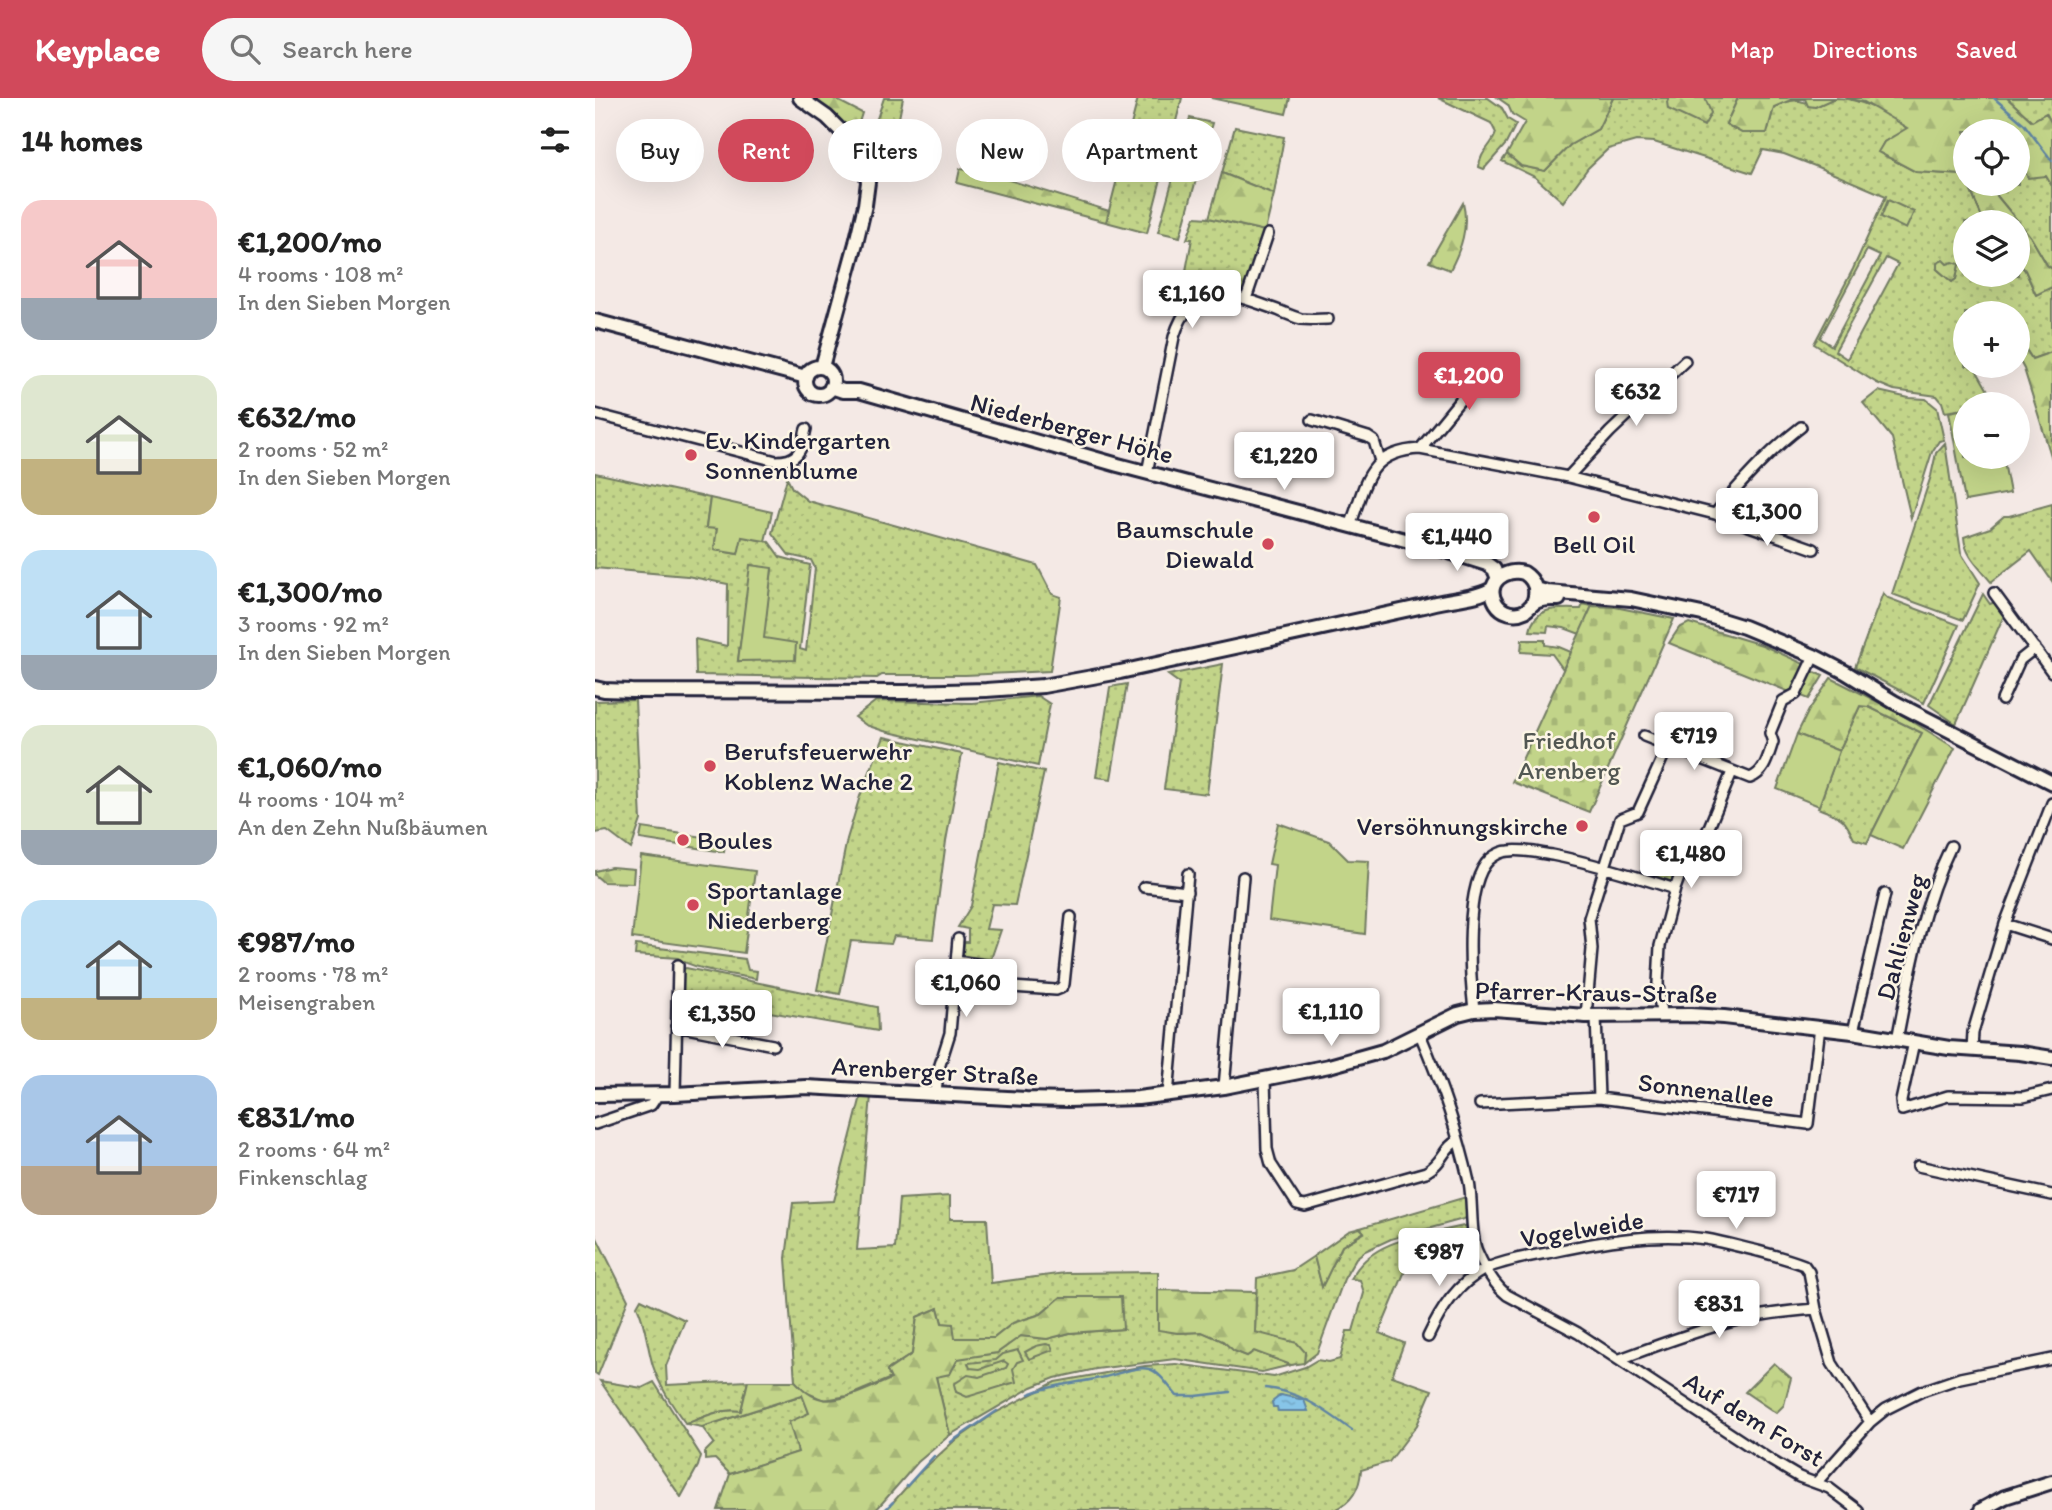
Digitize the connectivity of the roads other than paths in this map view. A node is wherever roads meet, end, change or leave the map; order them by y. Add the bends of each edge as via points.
1 (800, 98) edge
2 (1268, 234) dead end
3 (1246, 299) junction
4 (1328, 319) dead end
5 (595, 321) edge
6 (1685, 361) dead end
7 (1503, 362) dead end
8 (822, 368) junction
9 (806, 377) junction
10 (832, 384) junction
11 (595, 414) edge
12 (1312, 420) dead end
13 (1801, 427) dead end
14 (806, 429) dead end
15 (1420, 449) junction
16 (1380, 461) junction
17 (1147, 473) junction
18 (1568, 477) junction
19 (1715, 514) junction
20 (1350, 526) junction
21 (1436, 548) junction
22 (1814, 549) dead end
23 (1509, 571) junction
24 (1496, 583) junction
25 (1536, 589) junction
26 (1994, 593) dead end
27 (1496, 603) junction
28 (1533, 603) junction
29 (1424, 606) junction
30 (2035, 648) junction
31 (1812, 660) junction
32 (2052, 671) edge
33 (598, 691) edge
34 (2002, 700) dead end
35 (1644, 736) dead end
36 (1668, 746) junction
37 (1732, 772) junction
38 (2052, 783) edge
39 (2052, 803) edge
40 (1951, 846) dead end
41 (1604, 868) junction
42 (1188, 874) dead end
43 (1243, 877) dead end
44 (1144, 887) dead end
45 (1675, 889) junction
46 (1187, 892) junction
47 (1885, 894) dead end
48 (1071, 917) dead end
49 (2005, 924) junction
50 (958, 939) dead end
51 (2052, 939) edge
52 (956, 961) junction
53 (678, 965) dead end
54 (1474, 1010) junction
55 (1661, 1015) junction
56 (1591, 1016) junction
57 (676, 1026) junction
58 (1820, 1027) junction
59 (1853, 1032) junction
60 (1420, 1034) junction
61 (1897, 1040) junction
62 (1914, 1042) junction
63 (773, 1045) dead end
64 (1972, 1050) junction
65 (2052, 1058) edge
66 (1265, 1079) junction
67 (1224, 1087) junction
68 (2052, 1090) edge
69 (655, 1094) junction
70 (675, 1094) junction
71 (936, 1094) junction
72 (595, 1095) edge
73 (1168, 1095) junction
74 (1599, 1098) junction
75 (1067, 1100) joint
76 (1480, 1104) dead end
77 (595, 1124) edge
78 (1457, 1141) junction
79 (1919, 1166) dead end
80 (2052, 1195) edge
81 (1486, 1269) junction
82 (1815, 1309) junction
83 (1429, 1337) dead end
84 (1620, 1359) junction
85 (2052, 1359) edge
86 (1870, 1422) junction
87 (2052, 1482) edge
88 (1816, 1483) junction
89 (1858, 1510) edge
90 (1981, 1510) edge

1 - 8 street via 851,141 864,163 868,182
2 - 3 street
3 - 4 street via 1301,318
3 - 17 street via 1213,293 1197,301 1179,322
5 - 9 street
6 - 18 street
7 - 15 street via 1466,393
8 - 9 street via 811,370
8 - 10 street via 830,372
9 - 10 street via 814,394 822,394
10 - 17 street, Niederberger Höhe via 843,391 859,391
11 - 14 street via 776,461 788,461 801,450
12 - 16 street via 1374,441
13 - 19 street via 1742,480
15 - 16 street
15 - 18 street
16 - 20 street via 1366,480
17 - 20 street, Niederberger Höhe
18 - 19 street
19 - 22 street
20 - 21 street, Niederberger Höhe
21 - 23 street, Niederberger Höhe via 1483,556
21 - 24 street, Niederberger Höhe via 1487,564 1494,569
23 - 24 street
23 - 25 street via 1524,573
24 - 27 street
24 - 29 street via 1484,593
25 - 28 street
25 - 31 street via 1617,596 1702,614 1744,627
26 - 30 street
27 - 28 street via 1513,614
27 - 29 street
28 - 31 street via 1594,599 1641,606 1752,636
29 - 33 street via 1043,686 905,692
30 - 32 street
30 - 34 street via 2020,660
31 - 37 street via 1796,694 1783,701 1762,771 1750,778
31 - 38 street
35 - 36 street
36 - 37 street
36 - 41 street, Sonnenallee via 1638,812 1620,819
37 - 45 street via 1702,844 1685,861
39 - 49 street
40 - 61 street, Dahlienweg via 1934,882 1916,941
41 - 45 street
41 - 54 street via 1518,851 1502,852 1487,862 1479,877 1469,934
41 - 56 street, Sonnenallee via 1589,918
42 - 46 street
43 - 67 street
44 - 46 street
45 - 55 street via 1660,946
46 - 73 street
47 - 59 street
48 - 52 street via 1064,984 1056,990 1012,987 982,965
49 - 51 street
49 - 64 street via 1973,1032
50 - 52 street
52 - 71 street via 950,1033
53 - 57 street
54 - 56 street, Pfarrer-Kraus-Straße
54 - 60 street, Pfarrer-Kraus-Straße
55 - 56 street, Pfarrer-Kraus-Straße
55 - 58 street, Pfarrer-Kraus-Straße
56 - 74 street, Sonnenallee
57 - 63 street
57 - 70 street
58 - 59 street, Pfarrer-Kraus-Straße
58 - 74 street, Sonnenallee via 1808,1124
59 - 61 street, Pfarrer-Kraus-Straße
60 - 66 street, Pfarrer-Kraus-Straße via 1372,1054
60 - 78 street, Auf dem Forst
61 - 62 street, Pfarrer-Kraus-Straße
62 - 64 street, Pfarrer-Kraus-Straße
62 - 68 street via 1902,1110 1948,1096 2023,1097
64 - 65 street, Pfarrer-Kraus-Straße
66 - 67 street, Pfarrer-Kraus-Straße
66 - 78 street via 1267,1149 1271,1164 1297,1204 1305,1206 1426,1172
67 - 73 street, Pfarrer-Kraus-Straße
69 - 70 street, Arenberger Straße
69 - 72 street, Arenberger Straße
69 - 77 street via 650,1105
70 - 71 street, Arenberger Straße via 806,1087
71 - 75 street, Arenberger Straße
73 - 75 street, Pfarrer-Kraus-Straße
74 - 76 street, Sonnenallee
78 - 81 street, Auf dem Forst via 1469,1185 1476,1248
79 - 80 street
81 - 82 street, Vogelweide via 1622,1240 1706,1239 1804,1265
81 - 83 street via 1450,1299
81 - 84 street, Auf dem Forst via 1507,1295
82 - 84 street via 1737,1320
82 - 86 street, Vogelweide via 1832,1363
84 - 88 street, Auf dem Forst via 1772,1461
85 - 86 street via 1960,1378 1922,1391
86 - 88 street
87 - 90 street
88 - 89 street, Auf dem Forst

